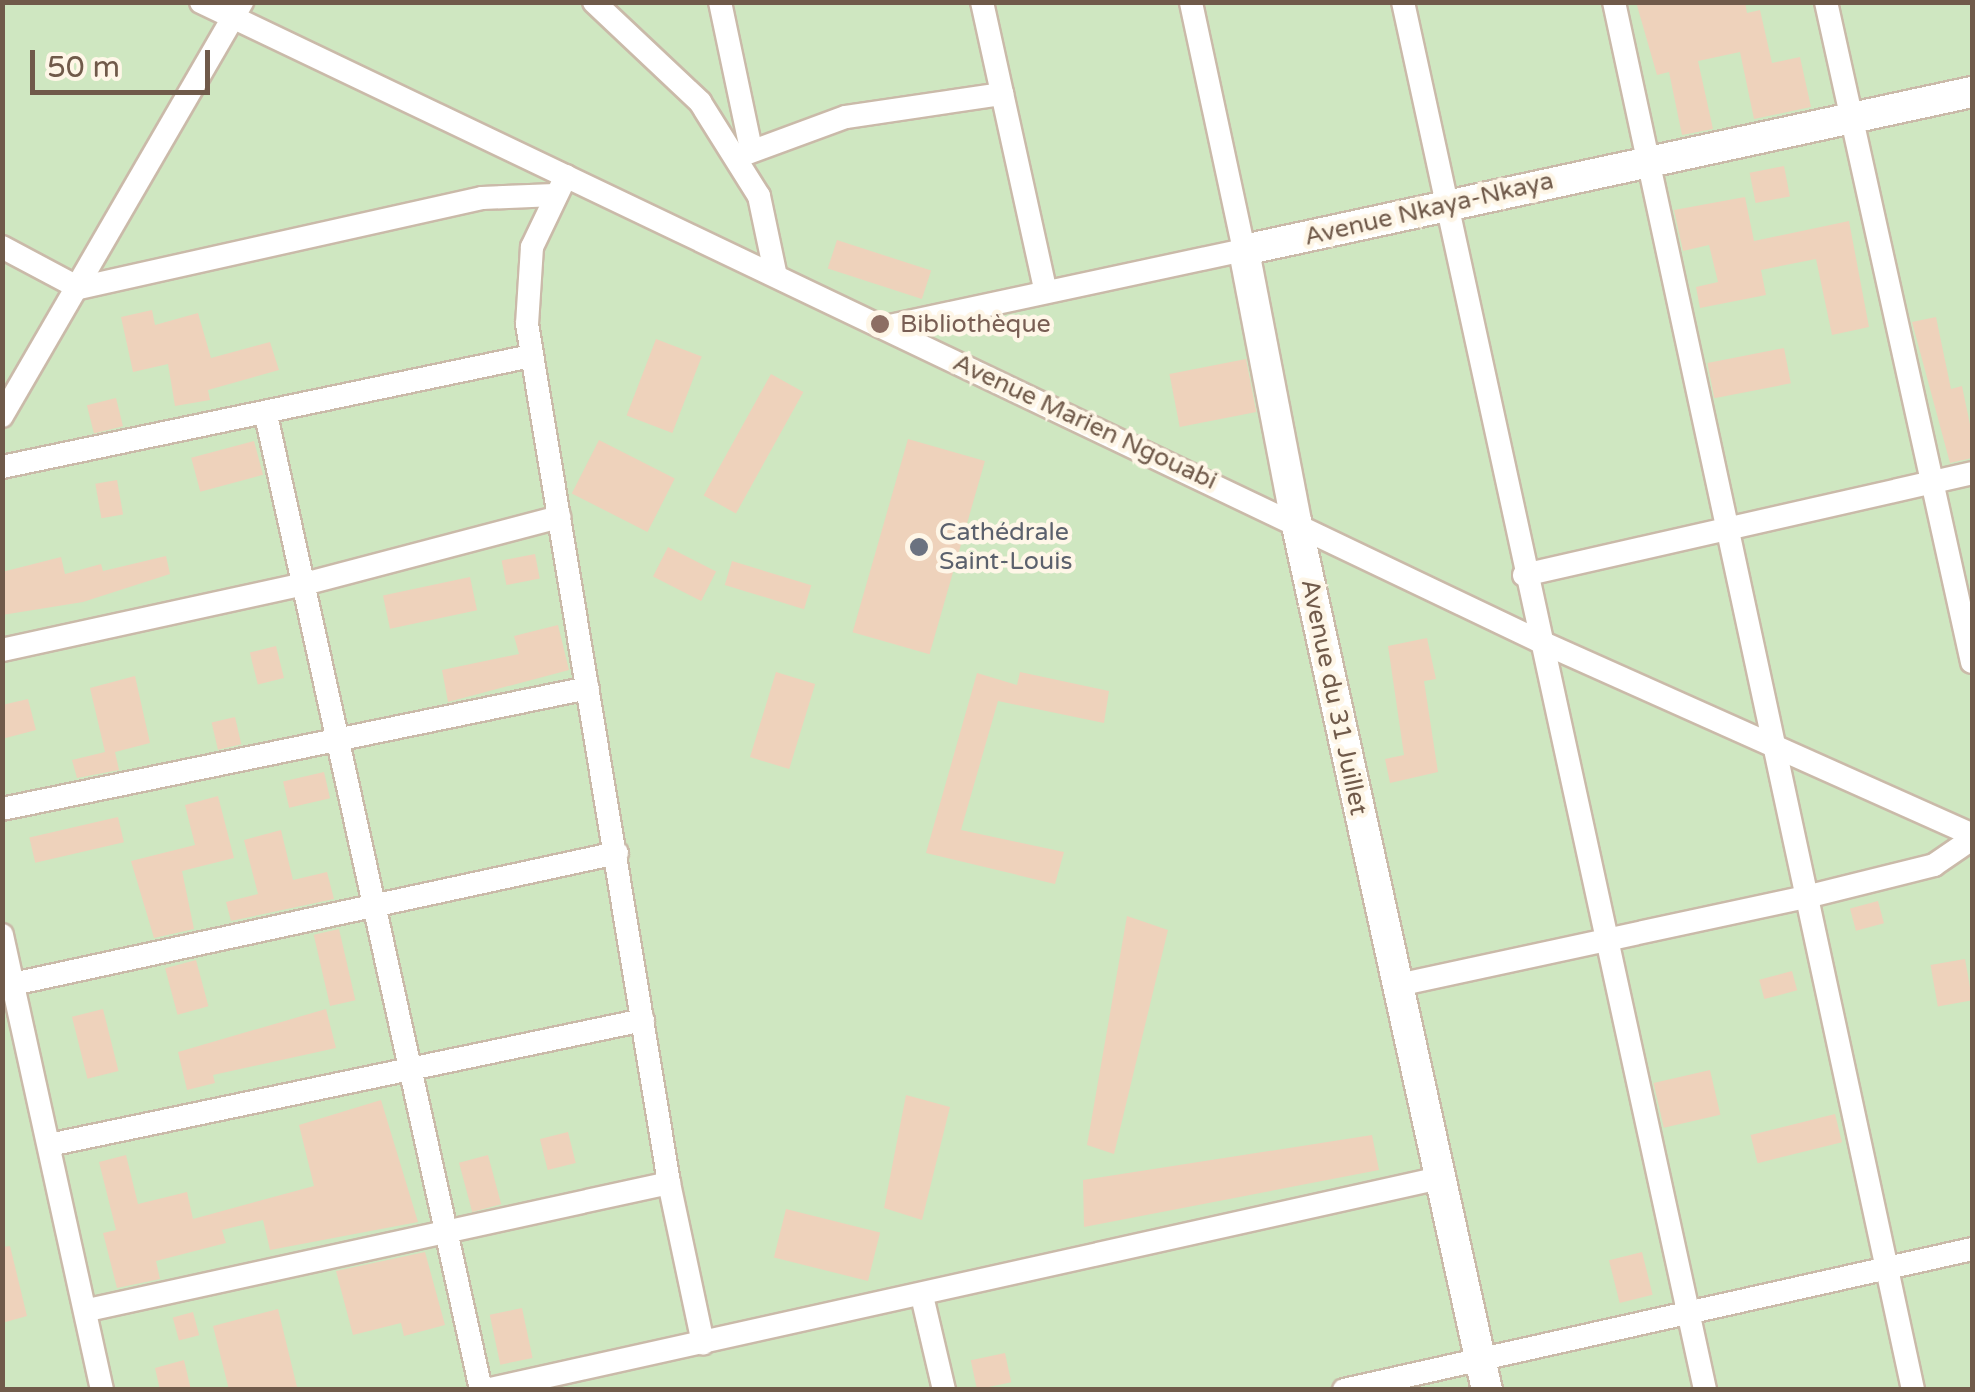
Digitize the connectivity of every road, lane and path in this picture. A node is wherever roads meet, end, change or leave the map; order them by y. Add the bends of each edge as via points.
1 (201, 2) edge
2 (594, 2) edge
3 (720, 2) edge
4 (982, 2) edge
5 (1191, 2) edge
6 (1403, 2) edge
7 (1614, 2) edge
8 (1826, 2) edge
9 (237, 11) edge
10 (1972, 92) edge
11 (1002, 94) junction
12 (1850, 116) junction
13 (744, 153) junction
14 (1649, 158) junction
15 (561, 186) junction
16 (1447, 207) junction
17 (2, 246) edge
18 (1244, 250) junction
19 (775, 272) junction
20 (78, 288) junction
21 (1046, 288) junction
22 (885, 327) junction
23 (531, 356) junction
24 (266, 415) junction
25 (2, 416) edge
26 (2, 468) edge
27 (1972, 473) edge
28 (1933, 483) junction
29 (559, 516) junction
30 (1296, 521) junction
31 (1730, 531) junction
32 (1524, 575) junction
33 (304, 584) junction
34 (1539, 641) junction
35 (2, 650) edge
36 (1972, 662) edge
37 (588, 688) junction
38 (339, 740) junction
39 (1774, 743) junction
40 (2, 809) edge
41 (1972, 837) edge
42 (618, 853) junction
43 (1806, 898) junction
44 (375, 907) junction
45 (2, 935) edge
46 (1604, 937) junction
47 (13, 984) junction
48 (1398, 985) junction
49 (644, 1020) junction
50 (410, 1070) junction
51 (49, 1145) junction
52 (1440, 1178) junction
53 (669, 1182) junction
54 (447, 1229) junction
55 (1972, 1248) edge
56 (1885, 1268) junction
57 (922, 1296) junction
58 (88, 1310) junction
59 (1688, 1310) junction
60 (703, 1343) junction
61 (1480, 1358) junction
62 (102, 1390) edge
63 (484, 1390) edge
64 (944, 1390) edge
65 (1344, 1390) edge
66 (1487, 1390) edge
67 (1705, 1390) edge
68 (1913, 1390) edge

1 - 9 street, Avenue Marien Ngouabi
2 - 13 street
3 - 13 street
4 - 11 street
5 - 18 street, Avenue du 31 Juillet
6 - 16 street
7 - 14 street
8 - 12 street
9 - 15 street, Avenue Marien Ngouabi
9 - 20 street
10 - 12 street, Avenue Nkaya-Nkaya
11 - 13 street via 846,117
11 - 21 street
12 - 14 street, Avenue Nkaya-Nkaya
12 - 28 street
13 - 19 street
14 - 16 street, Avenue Nkaya-Nkaya
14 - 31 street
15 - 19 street, Avenue Marien Ngouabi
15 - 20 street
15 - 23 street via 539,223 525,276
16 - 18 street, Avenue Nkaya-Nkaya
16 - 32 street
17 - 20 street
18 - 21 street, Avenue Nkaya-Nkaya
18 - 30 street, Avenue du 31 Juillet
19 - 22 street, Avenue Marien Ngouabi
20 - 25 street
21 - 22 street, Avenue Nkaya-Nkaya
22 - 30 street, Avenue Marien Ngouabi
23 - 24 street
23 - 29 street
24 - 26 street
24 - 33 street
27 - 28 street
28 - 31 street
28 - 36 street
29 - 33 street
29 - 37 street
30 - 34 street, Avenue Marien Ngouabi
30 - 48 street, Avenue du 31 Juillet
31 - 32 street
31 - 39 street
32 - 34 street
33 - 35 street
33 - 38 street
34 - 39 street, Avenue Marien Ngouabi
34 - 46 street
37 - 38 street
37 - 42 street
38 - 40 street
38 - 44 street
39 - 41 street, Avenue Marien Ngouabi
39 - 43 street
41 - 43 street via 1934,865
42 - 44 street
42 - 49 street
43 - 46 street
43 - 56 street
44 - 47 street
44 - 50 street
45 - 47 street
46 - 48 street
46 - 59 street
47 - 51 street
48 - 52 street, Avenue du 31 Juillet
49 - 50 street
49 - 53 street
50 - 51 street
50 - 54 street
51 - 58 street
52 - 57 street
52 - 61 street, Avenue du 31 Juillet
53 - 54 street
53 - 60 street
54 - 58 street
54 - 63 street
55 - 56 street
56 - 59 street
56 - 68 street
57 - 60 street
57 - 64 street
58 - 62 street
59 - 61 street
59 - 67 street
60 - 63 street
61 - 65 street
61 - 66 street, Avenue du 31 Juillet

